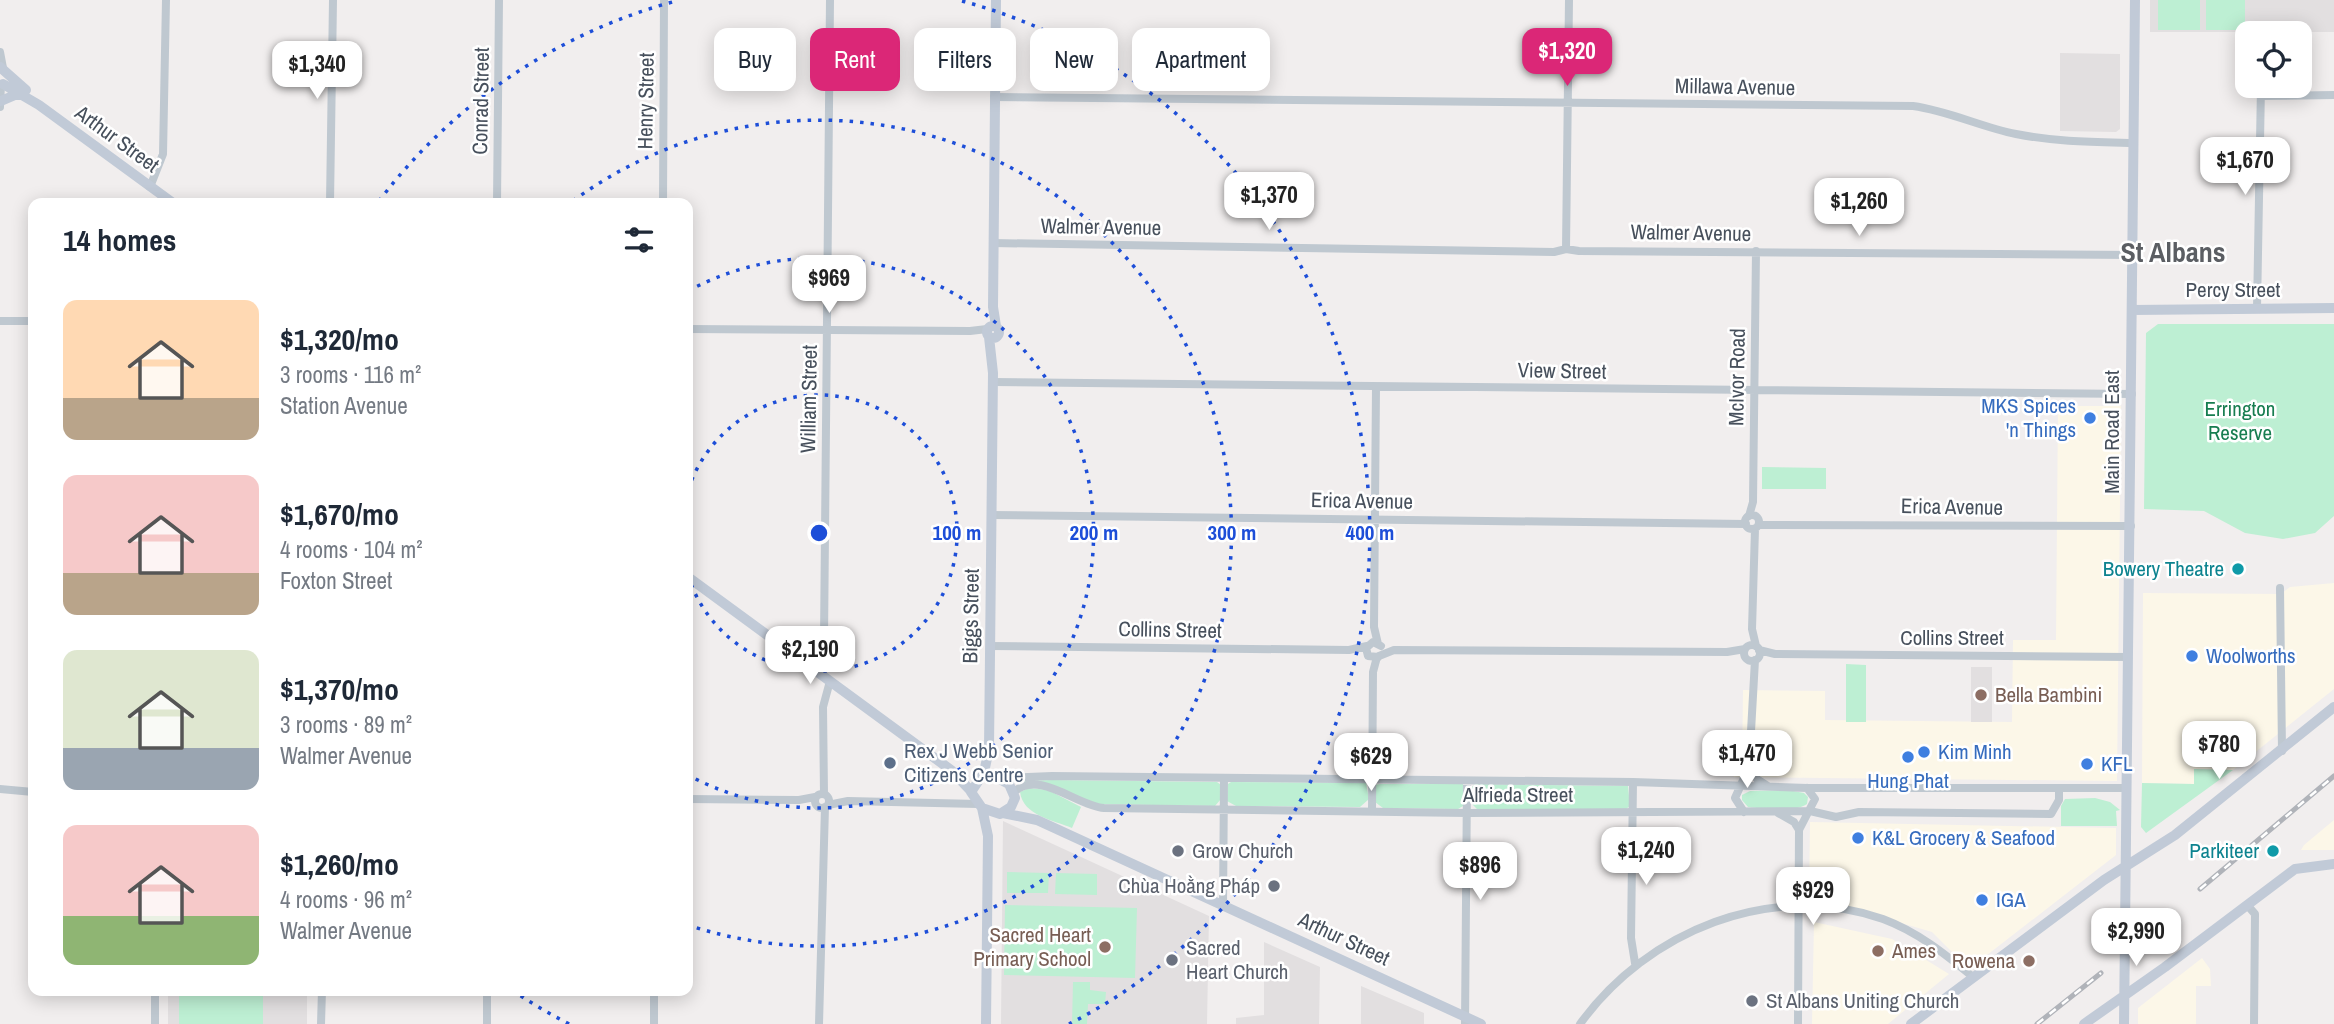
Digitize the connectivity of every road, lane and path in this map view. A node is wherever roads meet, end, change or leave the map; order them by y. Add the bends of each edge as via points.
1 (166, 0) edge
2 (333, 0) edge
3 (499, 0) edge
4 (664, 0) edge
5 (830, 0) edge
6 (996, 0) edge
7 (1569, 0) edge
8 (2136, 0) edge
9 (0, 52) edge
10 (2, 77) edge
11 (23, 95) junction
12 (2312, 95) edge
13 (2334, 95) edge
14 (994, 97) junction
15 (2261, 98) edge
16 (1568, 102) junction
17 (1, 104) edge
18 (39, 105) junction
19 (2134, 143) junction
20 (150, 187) junction
21 (166, 198) edge
22 (330, 198) edge
23 (497, 198) edge
24 (663, 198) edge
25 (993, 243) junction
26 (1566, 246) junction
27 (1755, 251) junction
28 (2133, 255) junction
29 (2334, 308) edge
30 (2257, 309) junction
31 (2132, 310) junction
32 (0, 321) edge
33 (28, 321) edge
34 (693, 329) edge
35 (827, 330) junction
36 (991, 331) junction
37 (993, 382) junction
38 (1376, 387) junction
39 (1754, 390) junction
40 (2132, 394) junction
41 (991, 515) junction
42 (1374, 519) junction
43 (1752, 522) junction
44 (2131, 526) junction
45 (693, 581) edge
46 (2280, 588) dead end
47 (1373, 645) junction
48 (990, 646) junction
49 (1349, 650) junction
50 (1394, 650) junction
51 (1752, 653) junction
52 (1373, 656) junction
53 (2129, 657) junction
54 (815, 670) junction
55 (830, 681) junction
56 (2334, 707) edge
57 (989, 749) junction
58 (2282, 751) junction
59 (1749, 766) junction
60 (951, 770) junction
61 (982, 777) junction
62 (1000, 778) junction
63 (1224, 778) junction
64 (1372, 779) junction
65 (1467, 780) junction
66 (1633, 782) junction
67 (1742, 787) junction
68 (1770, 787) junction
69 (1807, 788) junction
70 (2059, 788) junction
71 (2127, 788) junction
72 (0, 789) edge
73 (19, 792) junction
74 (971, 792) junction
75 (28, 793) edge
76 (1014, 795) junction
77 (0, 796) edge
78 (693, 799) edge
79 (822, 801) junction
80 (952, 802) junction
81 (980, 806) junction
82 (1224, 810) junction
83 (1371, 811) junction
84 (1810, 811) junction
85 (1744, 812) junction
86 (1002, 813) junction
87 (1467, 813) junction
88 (1633, 813) junction
89 (1777, 813) junction
90 (1037, 820) junction
91 (1799, 830) junction
92 (988, 836) junction
93 (2334, 864) edge
94 (2125, 865) junction
95 (1223, 906) junction
96 (2248, 906) junction
97 (1799, 908) junction
98 (1635, 964) junction
99 (1973, 977) junction
100 (155, 996) edge
101 (322, 996) edge
102 (488, 996) edge
103 (654, 996) edge
104 (2124, 996) junction
105 (1465, 1020) edge
106 (155, 1024) edge
107 (321, 1024) edge
108 (487, 1024) edge
109 (654, 1024) edge
110 (819, 1024) edge
111 (986, 1024) edge
112 (1481, 1024) edge
113 (1580, 1024) edge
114 (1798, 1024) edge
115 (1911, 1024) edge
116 (2084, 1024) edge
117 (2124, 1024) edge
118 (2254, 1024) edge

1 - 20 street via 163,154
2 - 22 street
3 - 23 street, Conrad Street
4 - 24 street, Henry Street
5 - 35 street, William Street
6 - 14 street, Biggs Street
7 - 16 street
8 - 19 street, Main Road East
9 - 10 street
10 - 11 street, Arthur Street
10 - 17 street
10 - 18 street, Arthur Street
11 - 17 street
11 - 18 street, Arthur Street
12 - 13 street
14 - 16 street, Millawa Avenue
14 - 25 street, Biggs Street
15 - 30 street
16 - 19 street, Millawa Avenue via 1913,106 2051,140
16 - 26 street
18 - 20 street, Arthur Street
19 - 28 street, Main Road East
20 - 21 street, Arthur Street
25 - 26 street, Walmer Avenue via 1554,252
25 - 36 street, Biggs Street
26 - 27 street, Walmer Avenue via 1584,250
27 - 28 street, Walmer Avenue
27 - 39 street, McIvor Road
28 - 31 street, Main Road East
29 - 30 street, Percy Street
30 - 31 street, Percy Street
31 - 40 street, Main Road East
32 - 33 street
34 - 35 street
35 - 36 street
35 - 54 street, William Street via 824,640
36 - 37 street, Biggs Street
37 - 38 street, View Street
37 - 41 street, Biggs Street
38 - 39 street, View Street
38 - 42 street
39 - 40 street, View Street
39 - 43 street, McIvor Road
40 - 44 street, Main Road East
41 - 42 street, Erica Avenue
41 - 48 street, Biggs Street
42 - 43 street, Erica Avenue
42 - 47 street
43 - 44 street, Erica Avenue
43 - 51 street, McIvor Road
44 - 53 street, Main Road East
45 - 54 street
46 - 58 street
47 - 49 street, Collins Street
47 - 50 street, Collins Street
47 - 52 street
47 - 52 street
48 - 49 street, Collins Street
48 - 57 street, Biggs Street
49 - 52 street, Collins Street
50 - 51 street, Collins Street
50 - 52 street, Collins Street
51 - 53 street, Collins Street
51 - 59 street, McIvor Road
52 - 64 street
53 - 71 street, Main Road East
54 - 55 street
55 - 60 street
55 - 79 street via 822,707
56 - 58 street
57 - 61 street, Biggs Street
57 - 62 street, Biggs Street
58 - 94 street via 2175,835
59 - 67 street, McIvor Road
59 - 68 street via 1757,779
60 - 61 street
60 - 74 street
61 - 62 street
61 - 74 street
62 - 63 street, Alfrieda Street
62 - 76 street
63 - 64 street, Alfrieda Street
63 - 82 street
64 - 65 street, Alfrieda Street
64 - 83 street
65 - 66 street, Alfrieda Street
65 - 87 street
66 - 67 street, Alfrieda Street
66 - 88 street
67 - 68 street, Alfrieda Street
67 - 85 street, McIvor Road via 1735,799
68 - 69 street, Alfrieda Street
69 - 70 street, Alfrieda Street
69 - 84 street via 1815,799
70 - 71 street, Alfrieda Street
70 - 84 street, Alfrieda Street via 2059,800 2051,814 1859,812 1836,817
71 - 94 street, Main Road East
72 - 73 street
73 - 75 street
73 - 77 street
74 - 80 street
74 - 81 street
76 - 82 street, Alfrieda Street via 1021,786 1031,785 1092,807
76 - 86 street via 1012,807
76 - 90 street, Arthur Street
78 - 79 street
79 - 80 street
79 - 110 street
80 - 81 street
81 - 86 street
81 - 92 street
82 - 83 street, Alfrieda Street
82 - 95 street
83 - 87 street, Alfrieda Street
84 - 89 street, Alfrieda Street
84 - 91 street
85 - 88 street, Alfrieda Street
85 - 89 street, Alfrieda Street
86 - 90 street, Arthur Street
86 - 92 street
87 - 88 street, Alfrieda Street
87 - 105 street
88 - 98 street via 1631,937
89 - 91 street
90 - 95 street, Arthur Street
91 - 97 street
92 - 111 street
93 - 96 street via 2295,869
94 - 99 street
94 - 104 street, Main Road East
95 - 105 street, Arthur Street
96 - 104 street
96 - 118 street via 2255,914
97 - 98 street via 1741,914 1700,926
97 - 99 street via 1841,908 1884,920 1927,940
97 - 114 street
98 - 113 street
99 - 115 street
100 - 106 street
101 - 107 street
102 - 108 street
103 - 109 street
104 - 116 street
104 - 117 street, Main Road East
105 - 112 street, Arthur Street

